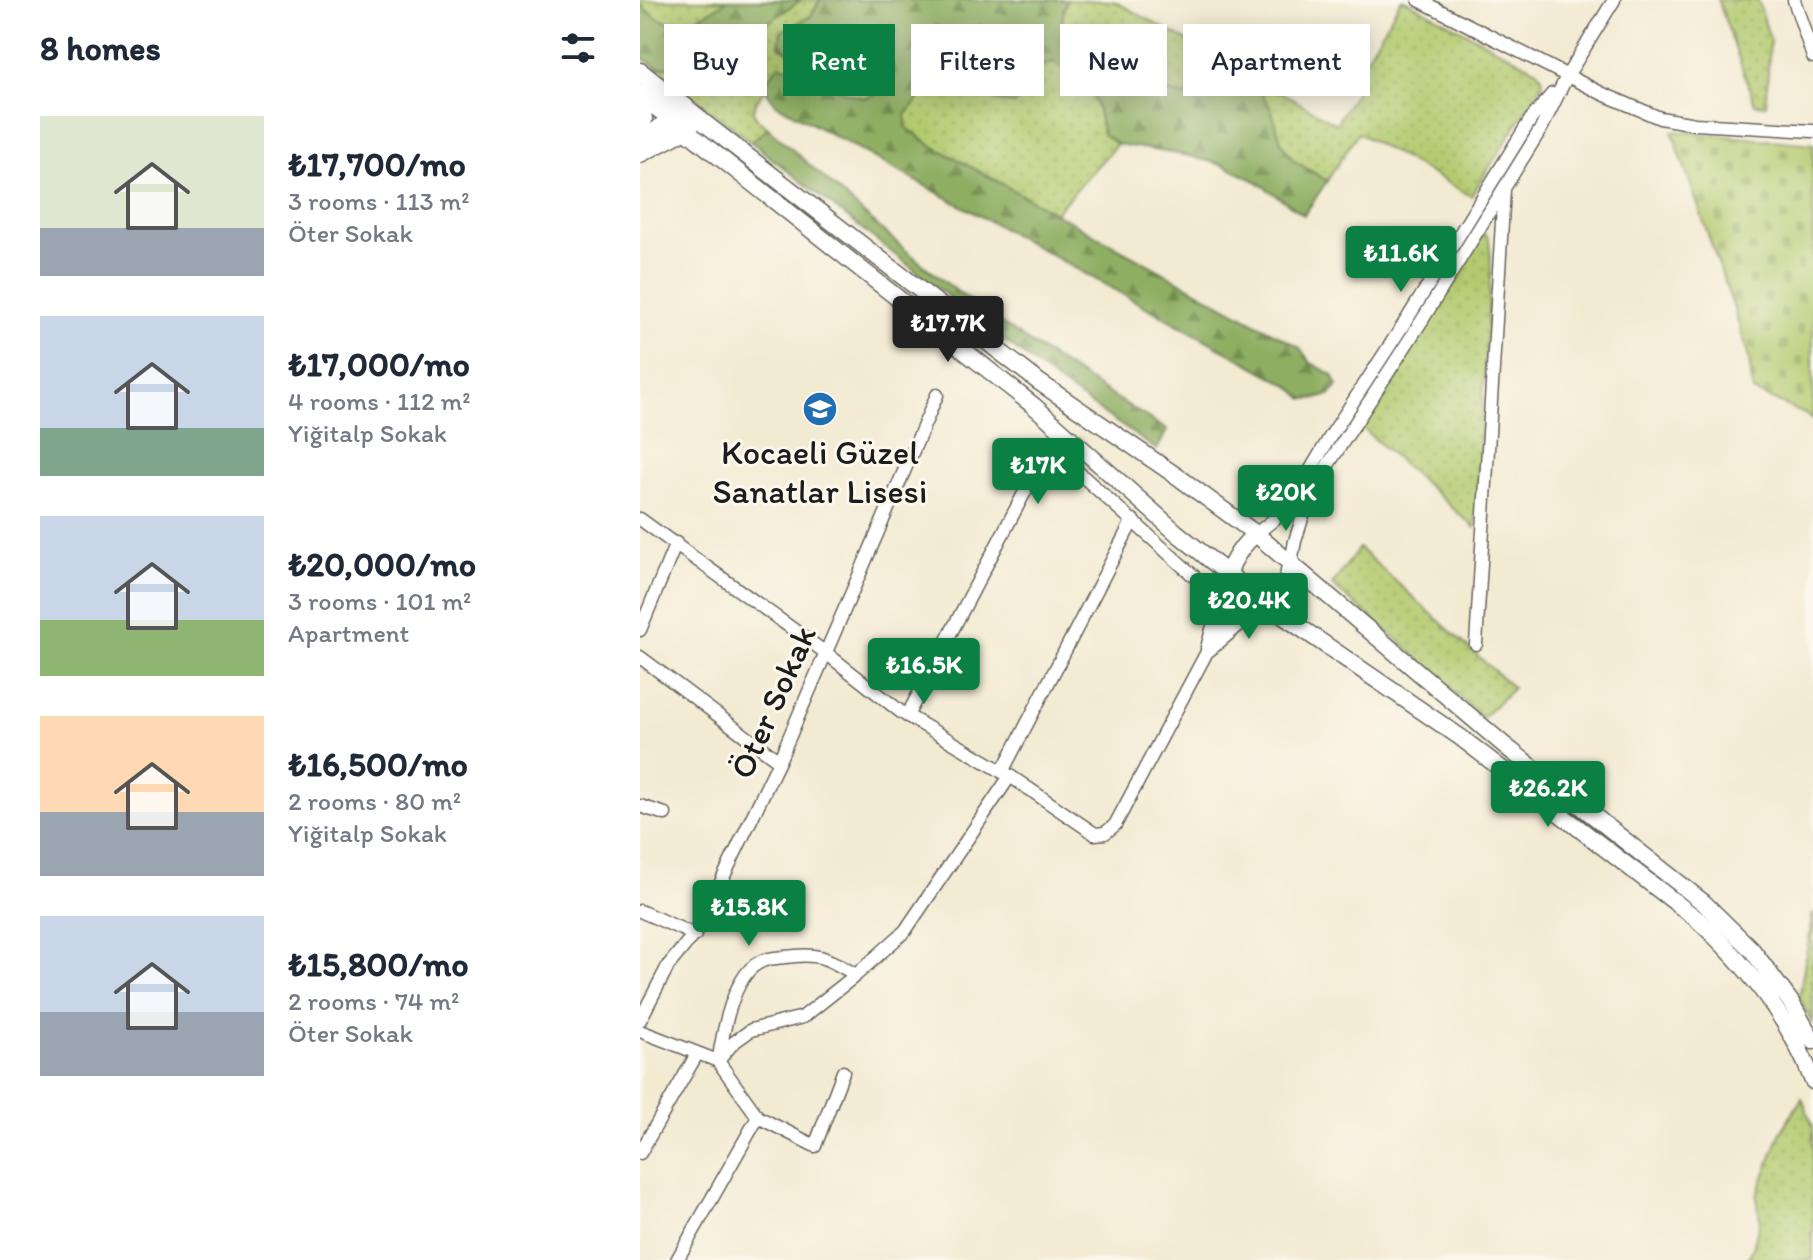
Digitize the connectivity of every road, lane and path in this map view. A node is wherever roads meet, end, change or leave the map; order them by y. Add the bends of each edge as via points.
1 (1419, 0) edge
2 (1614, 0) edge
3 (1794, 0) edge
4 (1813, 57) edge
5 (640, 72) edge
6 (1567, 76) junction
7 (640, 93) edge
8 (640, 99) edge
9 (685, 118) junction
10 (1813, 131) edge
11 (640, 138) edge
12 (640, 151) edge
13 (1504, 187) junction
14 (937, 395) dead end
15 (1050, 420) junction
16 (1049, 446) junction
17 (640, 519) edge
18 (1133, 520) junction
19 (1256, 534) junction
20 (676, 543) junction
21 (1291, 562) junction
22 (1230, 575) junction
23 (1263, 602) junction
24 (1217, 619) junction
25 (640, 630) edge
26 (1476, 644) dead end
27 (1209, 648) junction
28 (826, 653) junction
29 (640, 657) edge
30 (907, 716) junction
31 (779, 761) junction
32 (1006, 774) junction
33 (640, 806) edge
34 (665, 814) dead end
35 (640, 911) edge
36 (695, 935) junction
37 (856, 975) junction
38 (640, 1020) edge
39 (640, 1031) edge
40 (1813, 1041) edge
41 (697, 1054) junction
42 (718, 1061) junction
43 (843, 1072) dead end
44 (1813, 1081) edge
45 (758, 1117) junction
46 (640, 1153) edge
47 (677, 1260) edge

1 - 6 street
2 - 6 street
3 - 4 street
5 - 9 highway
6 - 10 street via 1660,118
6 - 13 street
6 - 19 street via 1531,119 1295,496
7 - 9 highway
8 - 11 highway
9 - 12 highway via 651,136
9 - 15 main road
9 - 19 main road via 1039,382
13 - 21 street via 1318,481 1302,516
13 - 26 street
14 - 28 street, Öter Sokak
15 - 16 street
15 - 22 main road
16 - 18 street
16 - 30 street
17 - 20 street
18 - 24 street via 1196,578
18 - 32 street
19 - 21 main road
19 - 22 main road via 1238,552
20 - 25 street
20 - 28 street
21 - 23 main road via 1283,587
21 - 40 main road via 1504,745 1721,918 1775,980
22 - 23 main road
22 - 24 main road
23 - 27 main road
23 - 44 main road via 1460,737 1697,919 1764,992
24 - 27 main road
27 - 32 street via 1110,830 1095,834
28 - 30 street
28 - 31 street, Öter Sokak
29 - 31 street
30 - 32 street
31 - 36 street, Öter Sokak
32 - 37 street via 905,931
33 - 34 street
35 - 36 street
36 - 38 street, Öter Sokak via 674,956
37 - 42 street via 803,1017 751,1030
37 - 42 street via 814,955 759,962 736,992
39 - 41 street
41 - 42 street
41 - 46 street
42 - 45 street
43 - 45 street via 815,1146
45 - 47 street

